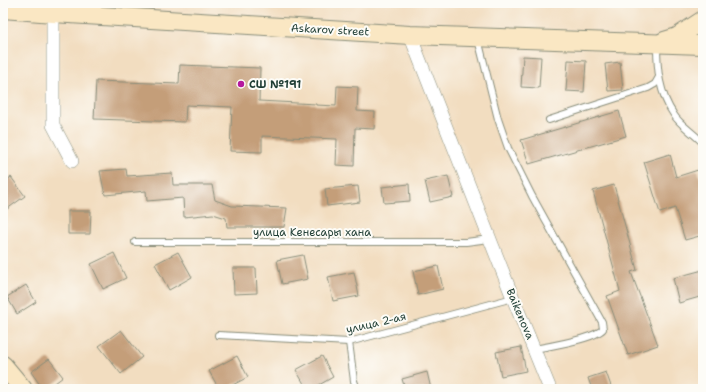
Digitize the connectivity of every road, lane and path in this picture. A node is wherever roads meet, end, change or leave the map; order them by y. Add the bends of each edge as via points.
1 (8, 7) edge
2 (53, 13) junction
3 (703, 20) edge
4 (410, 35) junction
5 (478, 37) junction
6 (657, 42) junction
7 (703, 45) edge
8 (659, 77) junction
9 (549, 120) dead end
10 (703, 143) edge
11 (72, 161) dead end
12 (489, 239) junction
13 (135, 242) dead end
14 (512, 298) junction
15 (218, 334) dead end
16 (349, 342) junction
17 (534, 349) junction
18 (3, 365) edge
19 (23, 389) edge
20 (357, 389) edge
21 (550, 389) edge

1 - 2 street, Askarov street
2 - 4 street, Askarov street
2 - 11 street via 53,125
3 - 6 street via 677,37
4 - 5 street, Askarov street
4 - 12 street, Baikenova
5 - 6 street, Askarov street
5 - 17 lane via 498,119 508,148 602,322 603,329 599,333
6 - 7 street
6 - 8 lane
8 - 9 lane via 655,84 648,88
8 - 10 lane via 674,116
12 - 13 lane, улица Кенесары хана via 466,242
12 - 14 street, Baikenova
14 - 16 lane, улица 2-ая
14 - 17 street, Baikenova
15 - 16 lane, улица 2-ая
16 - 20 lane
17 - 21 street, Baikenova
18 - 19 street

